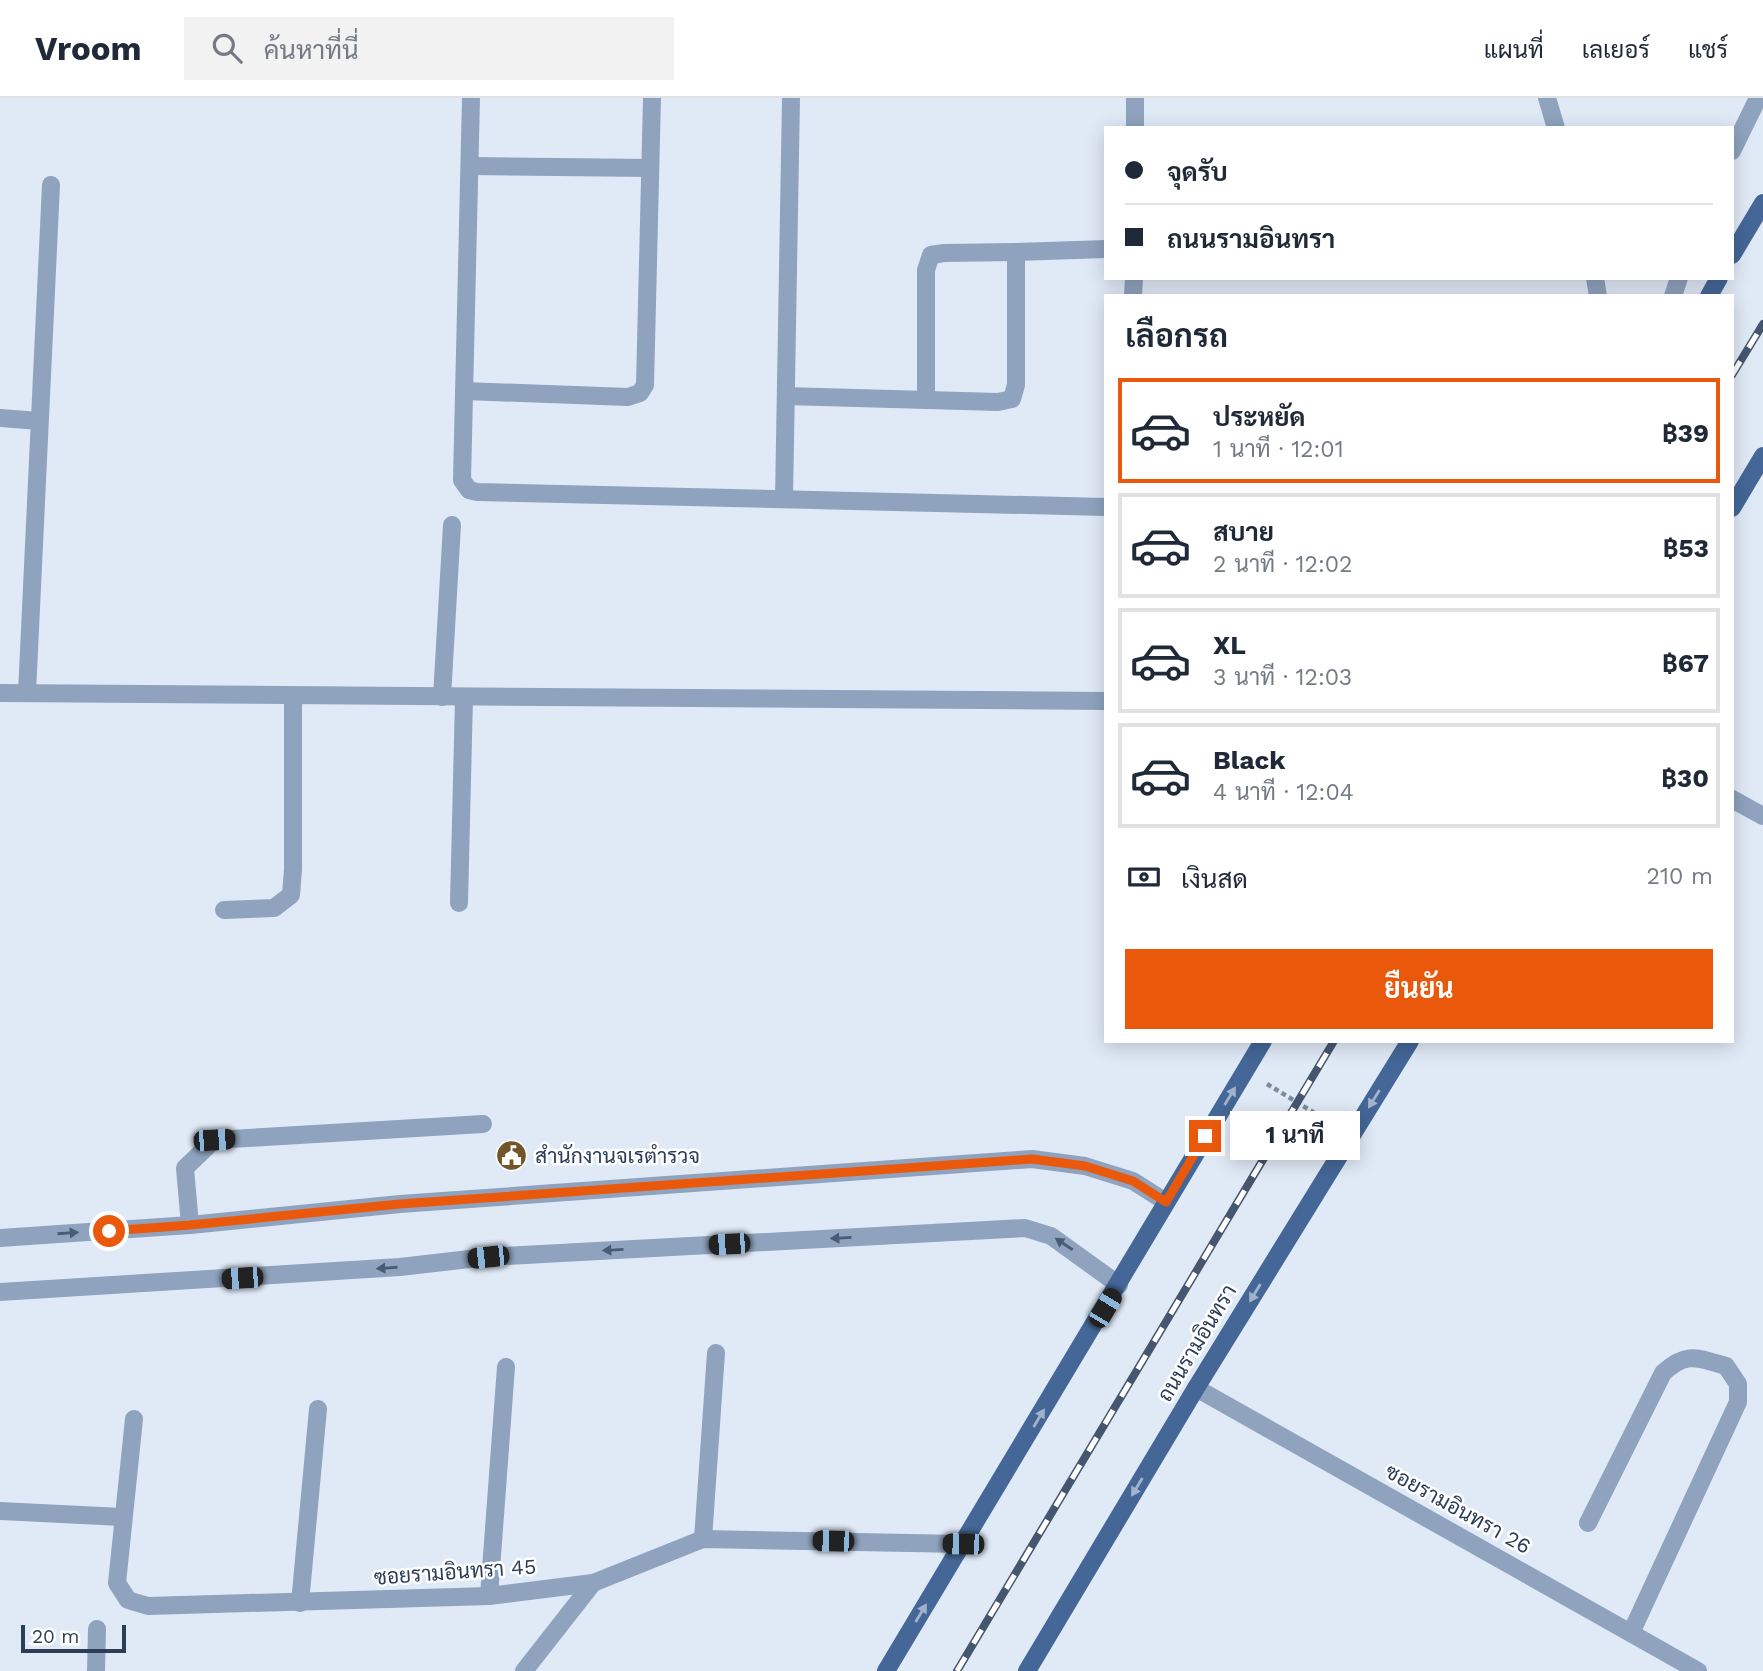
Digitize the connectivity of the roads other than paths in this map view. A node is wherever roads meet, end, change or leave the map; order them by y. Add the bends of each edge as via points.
1 (471, 98) edge
2 (652, 98) edge
3 (791, 98) edge
4 (1135, 98) edge
5 (1548, 98) edge
6 (1758, 98) edge
7 (1135, 126) edge
8 (1555, 126) edge
9 (1734, 147) edge
10 (470, 166) junction
11 (650, 168) junction
12 (51, 185) dead end
13 (1763, 203) edge
14 (1104, 249) edge
15 (1016, 252) junction
16 (1734, 252) edge
17 (464, 391) junction
18 (786, 396) junction
19 (926, 400) junction
20 (0, 418) edge
21 (39, 421) junction
22 (1763, 456) edge
23 (784, 498) junction
24 (1734, 505) edge
25 (1104, 507) edge
26 (452, 525) dead end
27 (0, 693) edge
28 (27, 693) junction
29 (293, 697) junction
30 (442, 697) junction
31 (464, 698) junction
32 (1104, 701) edge
33 (1734, 800) edge
34 (1763, 816) edge
35 (459, 903) dead end
36 (224, 910) dead end
37 (1262, 1043) edge
38 (1409, 1043) edge
39 (483, 1124) dead end
40 (1166, 1202) junction
41 (190, 1225) junction
42 (0, 1238) edge
43 (1119, 1285) junction
44 (0, 1292) edge
45 (716, 1353) dead end
46 (506, 1367) dead end
47 (1196, 1388) junction
48 (318, 1409) dead end
49 (134, 1419) dead end
50 (0, 1511) edge
51 (122, 1517) junction
52 (1588, 1523) dead end
53 (704, 1539) junction
54 (963, 1544) junction
55 (593, 1583) junction
56 (489, 1596) junction
57 (300, 1603) junction
58 (97, 1629) dead end
59 (1631, 1633) junction
60 (96, 1671) edge
61 (524, 1671) edge
62 (886, 1671) edge
63 (1027, 1671) edge
64 (1698, 1671) edge

1 - 10 street
2 - 11 street
3 - 18 street
4 - 7 street
5 - 8 street
6 - 9 street
10 - 11 street
10 - 17 street
11 - 17 street via 645,385 640,393 628,397
12 - 21 street
13 - 16 main road
14 - 15 street
15 - 19 street via 931,255 926,270
15 - 19 street via 1016,385 1012,399
17 - 23 street via 462,480 477,492
18 - 19 street
18 - 23 street
20 - 21 street
21 - 28 street
22 - 24 main road
23 - 25 street
26 - 30 street
27 - 28 street
28 - 29 street
29 - 30 street
29 - 36 street via 290,895 274,908
30 - 31 street
31 - 32 street
31 - 35 street
33 - 34 street
40 -> 37 main road
38 -> 47 main road, ถนนรามอินทรา
39 - 41 street via 214,1140 186,1168
40 - 41 street via 1133,1181 1085,1166 1032,1159 400,1204
40 - 43 main road
42 -> 41 street
43 -> 44 street via 1051,1236 1025,1228 501,1256 387,1268
54 -> 43 main road
45 - 53 street
46 - 56 street
47 - 59 street, ซอยรามอินทรา 26
47 -> 63 main road, ถนนรามอินทรา
48 - 57 street
49 - 51 street, ซอยรามอินทรา 45
50 - 51 street
51 - 57 street, ซอยรามอินทรา 45 via 117,1583 128,1600 148,1606
52 - 59 street via 1663,1373 1677,1360 1696,1358 1726,1366 1738,1384 1738,1402
53 - 54 street, ซอยรามอินทรา 45
53 - 55 street, ซอยรามอินทรา 45
62 -> 54 main road
55 - 56 street, ซอยรามอินทรา 45
55 - 61 street
56 - 57 street, ซอยรามอินทรา 45
58 - 60 street
59 - 64 street, ซอยรามอินทรา 26

